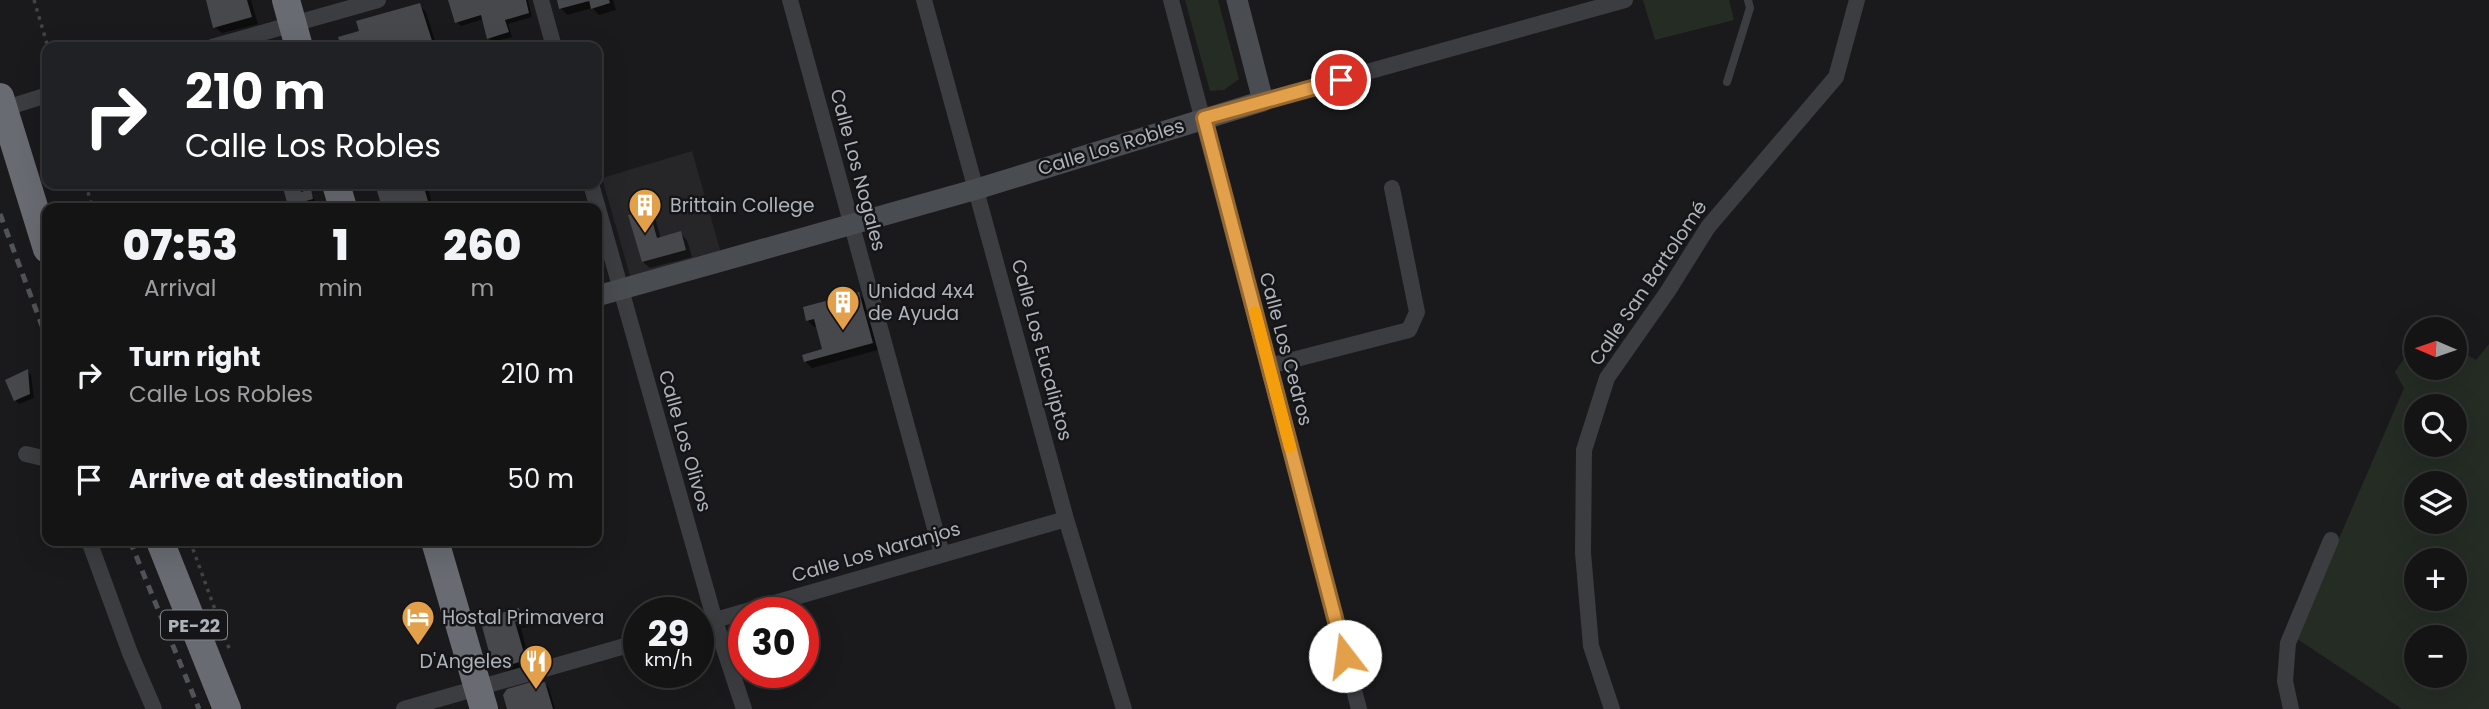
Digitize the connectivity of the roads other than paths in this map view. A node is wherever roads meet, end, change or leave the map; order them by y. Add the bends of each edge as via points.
1 (378, 0) edge
2 (541, 0) edge
3 (790, 0) edge
4 (924, 0) edge
5 (1171, 0) edge
6 (1237, 0) edge
7 (1625, 0) edge
8 (1748, 0) edge
9 (1857, 0) edge
10 (293, 24) edge
11 (230, 42) edge
12 (553, 42) edge
13 (1727, 82) dead end
14 (42, 96) edge
15 (1263, 101) junction
16 (2, 103) edge
17 (1204, 118) junction
18 (1392, 188) dead end
19 (977, 189) junction
20 (602, 224) edge
21 (851, 224) junction
22 (42, 233) edge
23 (620, 290) junction
24 (602, 295) edge
25 (1269, 366) junction
26 (26, 454) dead end
27 (42, 458) edge
28 (1066, 519) junction
29 (2331, 540) dead end
30 (91, 546) edge
31 (162, 546) edge
32 (436, 546) edge
33 (942, 554) junction
34 (715, 621) junction
35 (623, 648) edge
36 (481, 698) edge
37 (154, 709) edge
38 (227, 709) edge
39 (404, 709) edge
40 (744, 709) edge
41 (1124, 709) edge
42 (1359, 709) edge
43 (1612, 709) edge
44 (2291, 709) edge

1 - 10 street
2 - 12 street
3 - 21 street, Calle Los Nogales
4 - 19 street, Calle Los Eucaliptos
5 - 17 street, Calle Los Cedros
6 - 15 street
7 - 15 street, Calle Los Robles
8 - 13 lane via 1751,8
9 - 43 street, Calle San Bartolomé via 1836,77 1708,227 1607,378 1584,450 1583,553 1591,646
10 - 11 street
14 - 16 street
15 - 17 street, Calle Los Robles
16 - 22 highway
17 - 19 street, Calle Los Robles
17 - 25 street, Calle Los Cedros
18 - 25 street via 1417,312 1409,330
19 - 21 street, Calle Los Robles
19 - 28 street, Calle Los Eucaliptos
20 - 23 street, Calle Los Olivos
21 - 23 street, Calle Los Robles
21 - 33 street, Calle Los Nogales
23 - 24 street, Calle Los Robles
23 - 34 street, Calle Los Olivos
25 - 42 street, Calle Los Cedros
26 - 27 street
28 - 33 street, Calle Los Naranjos
28 - 41 street, Calle Los Eucaliptos
29 - 44 street via 2288,643 2285,681
30 - 37 street
31 - 38 highway, PE-22
32 - 36 highway
33 - 34 street, Calle Los Naranjos
34 - 40 street, Calle Los Olivos
35 - 36 street
36 - 39 street

